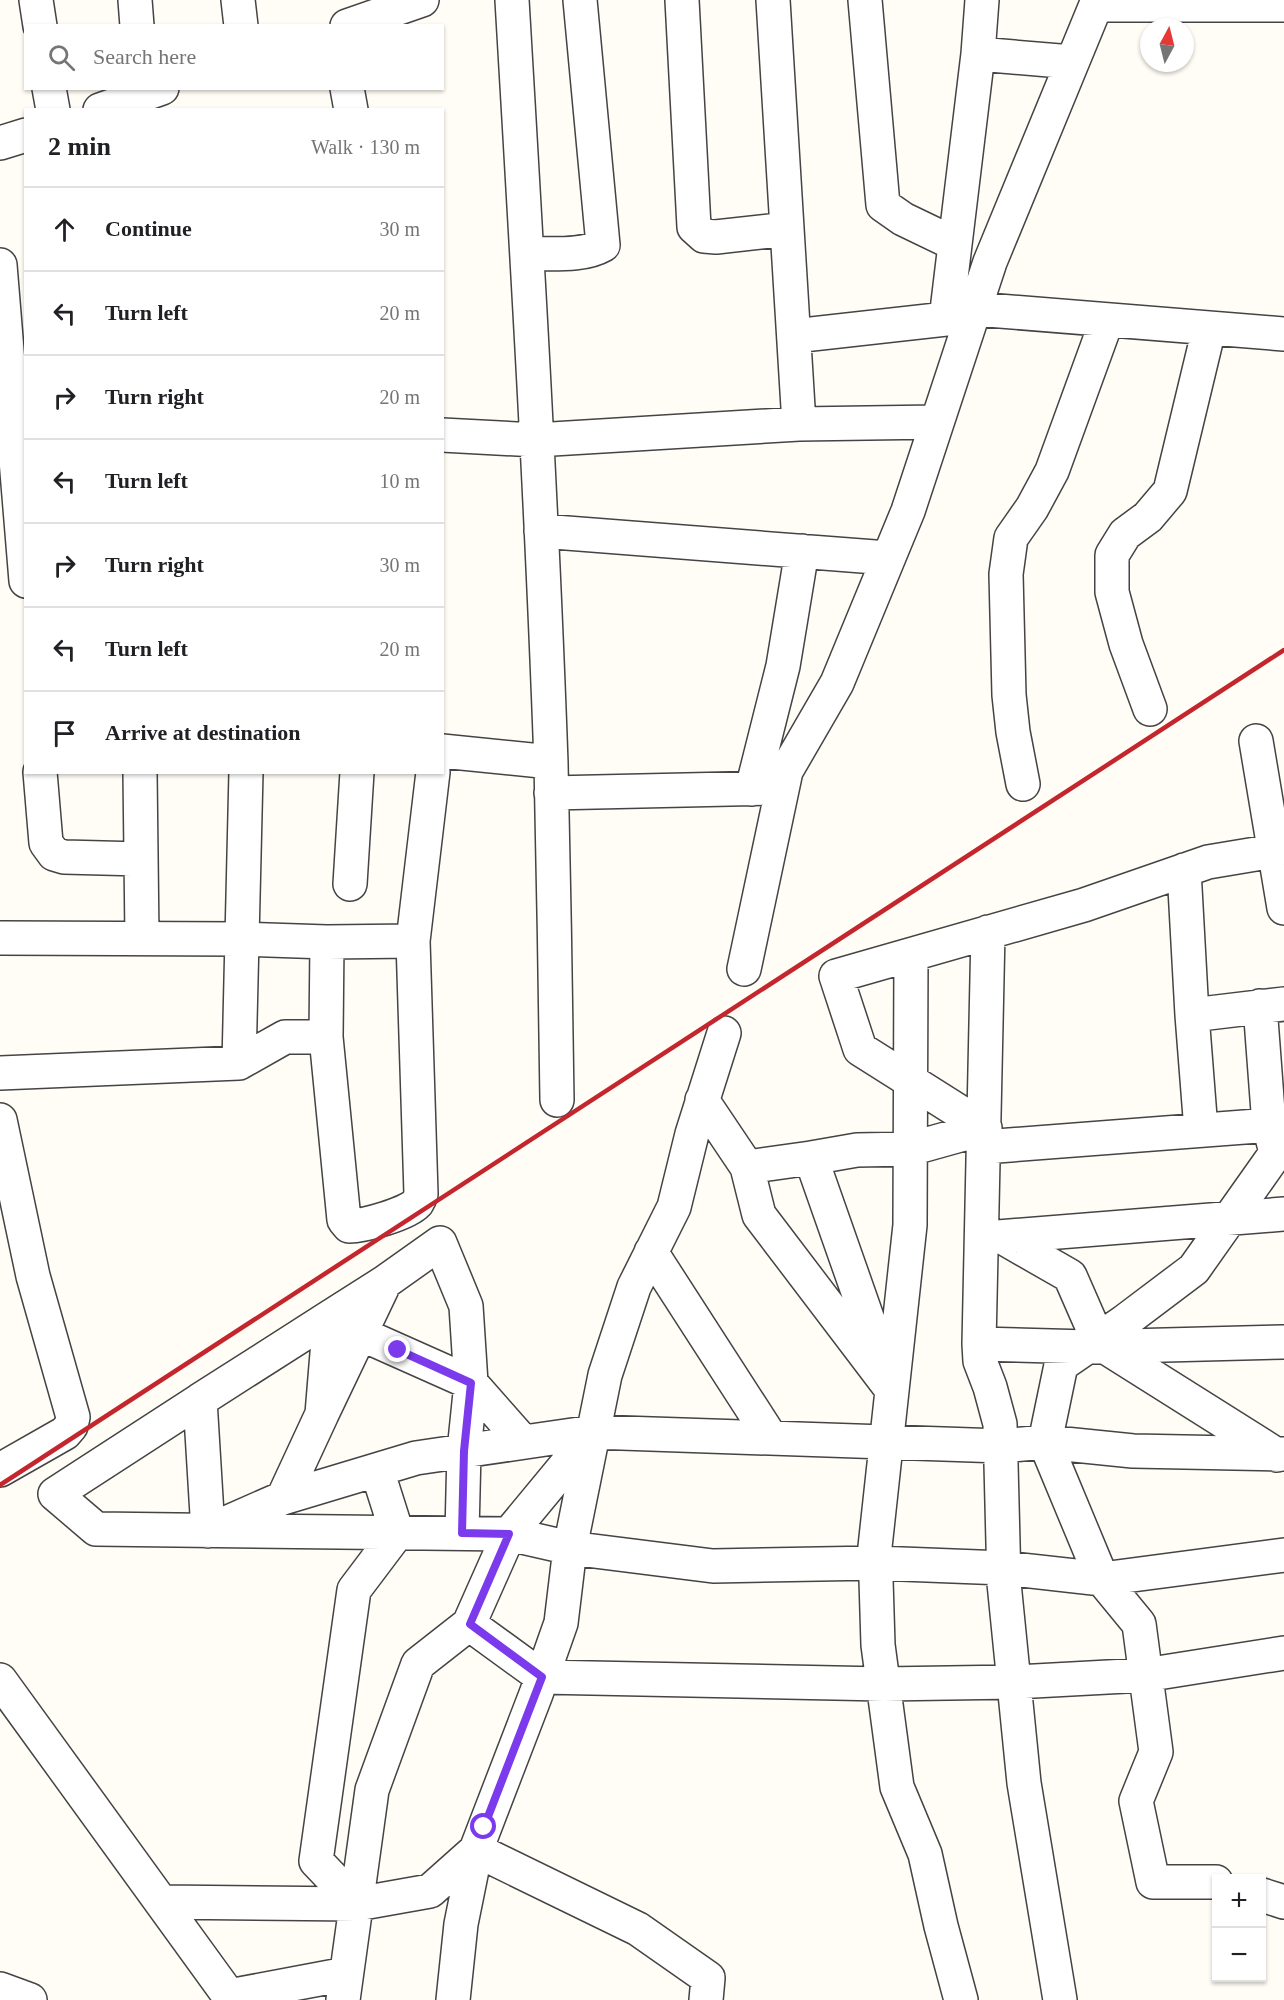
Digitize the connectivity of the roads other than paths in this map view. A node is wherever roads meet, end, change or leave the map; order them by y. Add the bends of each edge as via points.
1 (36, 0) edge
2 (135, 0) edge
3 (238, 0) edge
4 (422, 0) edge
5 (512, 0) edge
6 (580, 0) edge
7 (682, 0) edge
8 (773, 0) edge
9 (865, 0) edge
10 (982, 0) edge
11 (1097, 2) edge
12 (1284, 5) edge
13 (40, 24) edge
14 (137, 24) edge
15 (241, 24) edge
16 (353, 24) edge
17 (978, 54) junction
18 (1072, 62) junction
19 (49, 90) edge
20 (347, 90) edge
21 (150, 91) edge
22 (53, 108) edge
23 (105, 108) edge
24 (351, 108) edge
25 (24, 136) edge
26 (0, 143) edge
27 (787, 229) junction
28 (955, 244) junction
29 (527, 254) junction
30 (0, 265) edge
31 (961, 314) junction
32 (1107, 320) junction
33 (1209, 329) junction
34 (1284, 334) edge
35 (794, 336) junction
36 (937, 422) junction
37 (799, 424) junction
38 (444, 435) edge
39 (536, 440) junction
40 (9, 500) edge
41 (541, 531) junction
42 (802, 551) junction
43 (888, 558) junction
44 (24, 571) edge
45 (1150, 708) dead end
46 (1256, 741) dead end
47 (444, 751) edge
48 (40, 774) edge
49 (140, 774) edge
50 (246, 774) edge
51 (357, 774) edge
52 (433, 774) edge
53 (551, 778) junction
54 (1023, 784) dead end
55 (767, 789) junction
56 (1274, 851) junction
57 (141, 859) junction
58 (1184, 870) junction
59 (350, 884) dead end
60 (1284, 908) edge
61 (988, 932) junction
62 (0, 938) edge
63 (142, 938) junction
64 (242, 939) junction
65 (413, 941) junction
66 (327, 942) junction
67 (911, 955) junction
68 (744, 969) dead end
69 (1272, 1005) edge
70 (1191, 1016) junction
71 (724, 1032) dead end
72 (326, 1037) junction
73 (239, 1063) junction
74 (0, 1073) edge
75 (911, 1080) junction
76 (557, 1100) dead end
77 (702, 1100) junction
78 (0, 1120) edge
79 (1201, 1130) junction
80 (984, 1137) junction
81 (1278, 1146) edge
82 (910, 1149) junction
83 (811, 1158) junction
84 (747, 1167) junction
85 (1284, 1215) edge
86 (1228, 1220) junction
87 (992, 1237) junction
88 (651, 1252) junction
89 (386, 1282) junction
90 (330, 1317) junction
91 (361, 1334) junction
92 (1284, 1342) edge
93 (979, 1344) junction
94 (1097, 1344) junction
95 (471, 1383) junction
96 (892, 1390) junction
97 (200, 1400) junction
98 (322, 1414) junction
99 (593, 1432) junction
100 (771, 1438) junction
101 (523, 1442) junction
102 (886, 1442) junction
103 (1045, 1442) junction
104 (1001, 1446) junction
105 (464, 1451) junction
106 (1282, 1462) edge
107 (0, 1470) edge
108 (377, 1470) junction
109 (283, 1498) junction
110 (208, 1530) junction
111 (397, 1533) junction
112 (462, 1533) junction
113 (509, 1534) junction
114 (570, 1548) junction
115 (1284, 1555) edge
116 (876, 1563) junction
117 (1004, 1568) junction
118 (1102, 1579) junction
119 (470, 1624) junction
120 (1284, 1653) edge
121 (1145, 1675) junction
122 (542, 1677) junction
123 (0, 1680) edge
124 (1015, 1682) junction
125 (883, 1684) junction
126 (476, 1850) junction
127 (1212, 1882) edge
128 (1266, 1896) edge
129 (161, 1902) junction
130 (1284, 1902) edge
131 (357, 1904) junction
132 (344, 1987) edge
133 (0, 1989) edge
134 (230, 1998) edge
135 (30, 2000) edge
136 (453, 2000) edge
137 (706, 2000) edge
138 (961, 2000) edge
139 (1060, 2000) edge

1 - 13 street
2 - 14 street
3 - 15 street
4 - 16 street
5 - 29 street
6 - 29 street via 603,245 582,252
7 - 27 street via 694,227 704,236 716,237
8 - 27 street
9 - 28 street via 883,205
10 - 17 street
11 - 12 street
11 - 18 street
17 - 18 street
17 - 28 street
18 - 31 street via 990,262
19 - 22 street
20 - 24 street
21 - 23 street
25 - 26 street
27 - 35 street
28 - 31 street
29 - 39 street
30 - 40 street
31 - 32 street
31 - 35 street
31 - 36 street
32 - 33 street
32 - 54 street via 1052,471 1011,538 1006,574 1009,695
33 - 34 street
33 - 45 street via 1170,491 1148,518 1125,534 1112,555 1112,591 1126,644
35 - 37 street
36 - 37 street
36 - 43 street
37 - 39 street
38 - 39 street
39 - 41 street
40 - 44 street
41 - 42 street
41 - 53 street
42 - 43 street
42 - 55 street
43 - 55 street via 837,683 786,771
46 - 56 street
47 - 53 street
48 - 57 street via 46,843 54,854
49 - 57 street
50 - 64 street
51 - 59 street
52 - 65 street
53 - 55 street
53 - 76 street
55 - 68 street
56 - 58 street
56 - 60 street
57 - 63 street
58 - 61 street via 1084,905
58 - 70 street
61 - 67 street
61 - 80 street
62 - 63 street
63 - 64 street
64 - 66 street
64 - 73 street
65 - 66 street
65 - 72 street via 421,1194 416,1205 358,1226 350,1226 344,1220
66 - 72 street
67 - 75 street
67 - 75 street via 836,976 860,1049
69 - 70 street
69 - 81 street
70 - 79 street
71 - 77 street
72 - 73 street via 285,1037
73 - 74 street
75 - 80 street
75 - 82 street
77 - 84 street
77 - 88 street via 674,1207
78 - 107 street via 33,1276 73,1418 64,1433
79 - 80 street
79 - 81 street
80 - 82 street
80 - 87 street
81 - 86 street
82 - 83 street via 857,1150
82 - 96 street via 910,1225
83 - 84 street
83 - 96 street
84 - 96 street via 759,1215
85 - 86 street
86 - 87 street
86 - 94 street via 1194,1269
87 - 93 street
87 - 94 street via 1070,1276
88 - 99 street via 634,1287 605,1375
88 - 100 street
89 - 90 street
89 - 91 street
89 - 95 street via 440,1243 466,1306
90 - 97 street
90 - 98 street
91 - 95 street
91 - 98 street
92 - 94 street
93 - 94 street
93 - 104 street via 980,1361 1000,1424
94 - 103 street via 1062,1365
94 - 106 street
95 - 101 street
95 - 105 street
96 - 102 street
97 - 110 street
97 - 110 street via 55,1494 96,1529
98 - 109 street
99 - 100 street
99 - 101 street
99 - 113 street
99 - 114 street
100 - 102 street
101 - 105 street
102 - 104 street
102 - 116 street
103 - 104 street
103 - 106 street
103 - 118 street
104 - 117 street
105 - 108 street via 416,1458
105 - 112 street
108 - 109 street
108 - 111 street
109 - 110 street
110 - 111 street
111 - 112 street
111 - 131 street via 354,1590 316,1861
112 - 113 street
113 - 114 street
113 - 119 street
114 - 116 street via 713,1566
114 - 122 street via 561,1623
115 - 118 street
116 - 117 street
116 - 125 street
117 - 118 street
117 - 124 street
118 - 121 street via 1139,1624
119 - 122 street
119 - 131 street via 418,1664 372,1790
120 - 121 street
121 - 124 street
121 - 127 street via 1156,1752 1136,1801 1153,1882
122 - 125 street
122 - 126 street
123 - 129 street
124 - 125 street
124 - 139 street via 1024,1783
125 - 138 street via 897,1787 925,1854
126 - 131 street via 430,1891
126 - 136 street via 461,1924
126 - 137 street via 638,1929 708,1978
128 - 130 street
129 - 131 street
129 - 134 street
131 - 132 street
132 - 134 street
133 - 135 street

